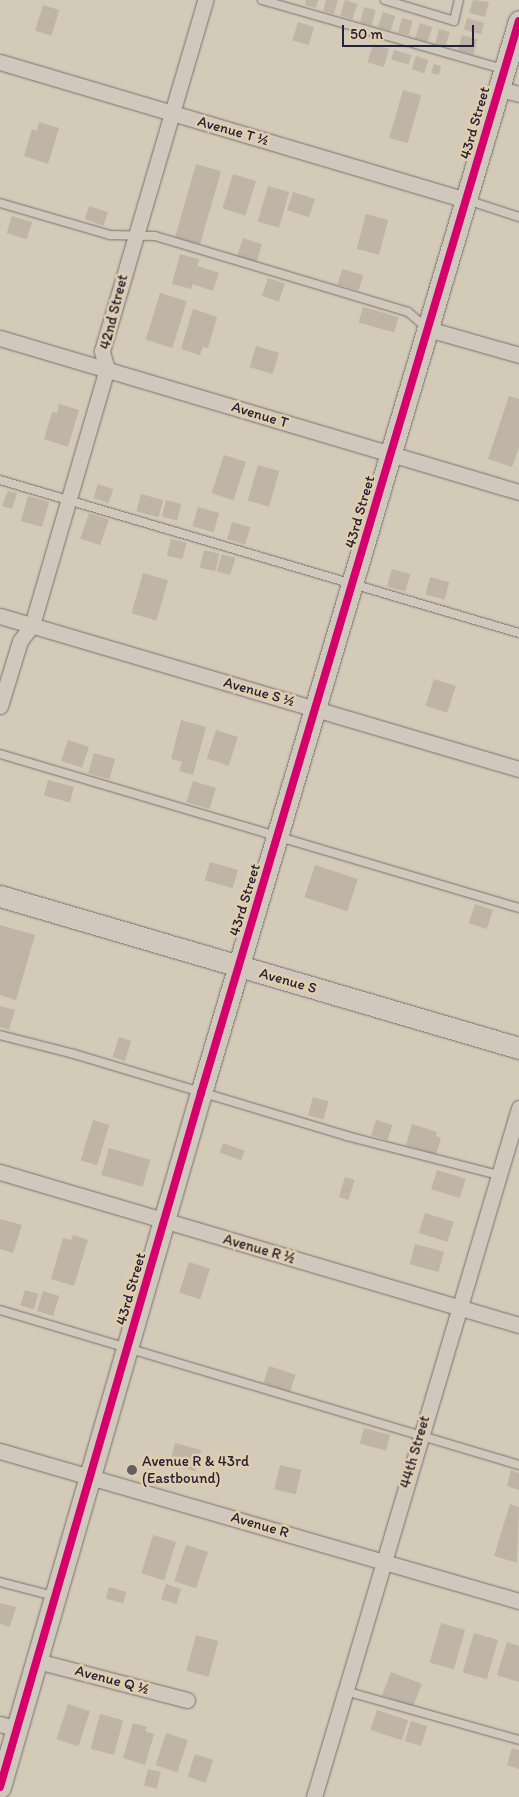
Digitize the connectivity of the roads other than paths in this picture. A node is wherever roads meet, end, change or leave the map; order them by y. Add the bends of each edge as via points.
1 (205, 0) edge
2 (262, 0) edge
3 (385, 0) edge
4 (459, 0) edge
5 (519, 22) edge
6 (0, 62) edge
7 (508, 84) edge
8 (171, 112) junction
9 (467, 200) junction
10 (0, 203) edge
11 (519, 217) edge
12 (134, 235) junction
13 (428, 329) junction
14 (0, 338) edge
15 (519, 355) edge
16 (107, 369) junction
17 (391, 454) junction
18 (0, 480) edge
19 (519, 492) edge
20 (69, 500) junction
21 (353, 584) junction
22 (0, 616) edge
23 (32, 625) junction
24 (519, 633) edge
25 (0, 706) edge
26 (316, 709) junction
27 (0, 754) edge
28 (519, 768) edge
29 (278, 838) junction
30 (0, 896) edge
31 (519, 908) edge
32 (239, 966) junction
33 (0, 1034) edge
34 (519, 1048) edge
35 (201, 1094) junction
36 (519, 1111) edge
37 (0, 1172) edge
38 (499, 1175) junction
39 (165, 1222) junction
40 (458, 1308) junction
41 (0, 1310) edge
42 (519, 1325) edge
43 (128, 1349) junction
44 (420, 1435) junction
45 (0, 1451) edge
46 (519, 1465) edge
47 (90, 1478) junction
48 (383, 1562) junction
49 (0, 1582) edge
50 (56, 1596) junction
51 (519, 1602) edge
52 (37, 1661) junction
53 (345, 1691) junction
54 (187, 1700) dead end
55 (8, 1727) edge
56 (519, 1740) edge
57 (0, 1788) edge
58 (314, 1797) edge

1 - 8 street, 42nd Street
2 - 7 lane
3 - 4 lane via 454,21
5 - 7 street, 43rd Street
6 - 8 street, Avenue T ½
7 - 9 street, 43rd Street
8 - 9 street, Avenue T ½
8 - 12 street, 42nd Street
9 - 11 lane
9 - 13 street, 43rd Street
10 - 12 lane via 110,235
12 - 13 lane via 155,236 408,312
12 - 16 street, 42nd Street via 102,351
13 - 15 street
13 - 17 street, 43rd Street
14 - 16 street, Avenue T
16 - 17 street, Avenue T
16 - 20 street, 42nd Street
17 - 19 street, Avenue T
17 - 21 street, 43rd Street
18 - 20 lane
20 - 21 lane
20 - 23 street, 42nd Street
21 - 24 lane
21 - 26 street, 43rd Street
22 - 23 street, Avenue S ½
23 - 25 street, 42nd Street via 20,641
23 - 26 street, Avenue S ½
26 - 28 street, Avenue S ½
26 - 29 street, 43rd Street
27 - 29 lane
29 - 31 lane
29 - 32 street, 43rd Street
30 - 32 street, Avenue S
32 - 34 street, Avenue S
32 - 35 street, 43rd Street
33 - 35 lane
35 - 38 lane
35 - 39 street, 43rd Street
36 - 38 street, 44th Street
37 - 39 street, Avenue R ½
38 - 40 street, 44th Street
39 - 40 street, Avenue R ½
39 - 43 street, 43rd Street
40 - 42 street, Avenue R ½
40 - 44 street, 44th Street
41 - 43 lane
43 - 44 lane
43 - 47 street, 43rd Street
44 - 46 lane
44 - 48 street, 44th Street
45 - 47 street, Avenue R
47 - 48 street, Avenue R
47 - 50 street, 43rd Street
48 - 51 street, Avenue R
48 - 53 street, 44th Street
49 - 50 lane
50 - 52 street, 43rd Street
52 - 54 street, Avenue Q ½
52 - 55 street, 43rd Street
53 - 56 lane
53 - 58 street, 44th Street
55 - 57 street, 43rd Street

